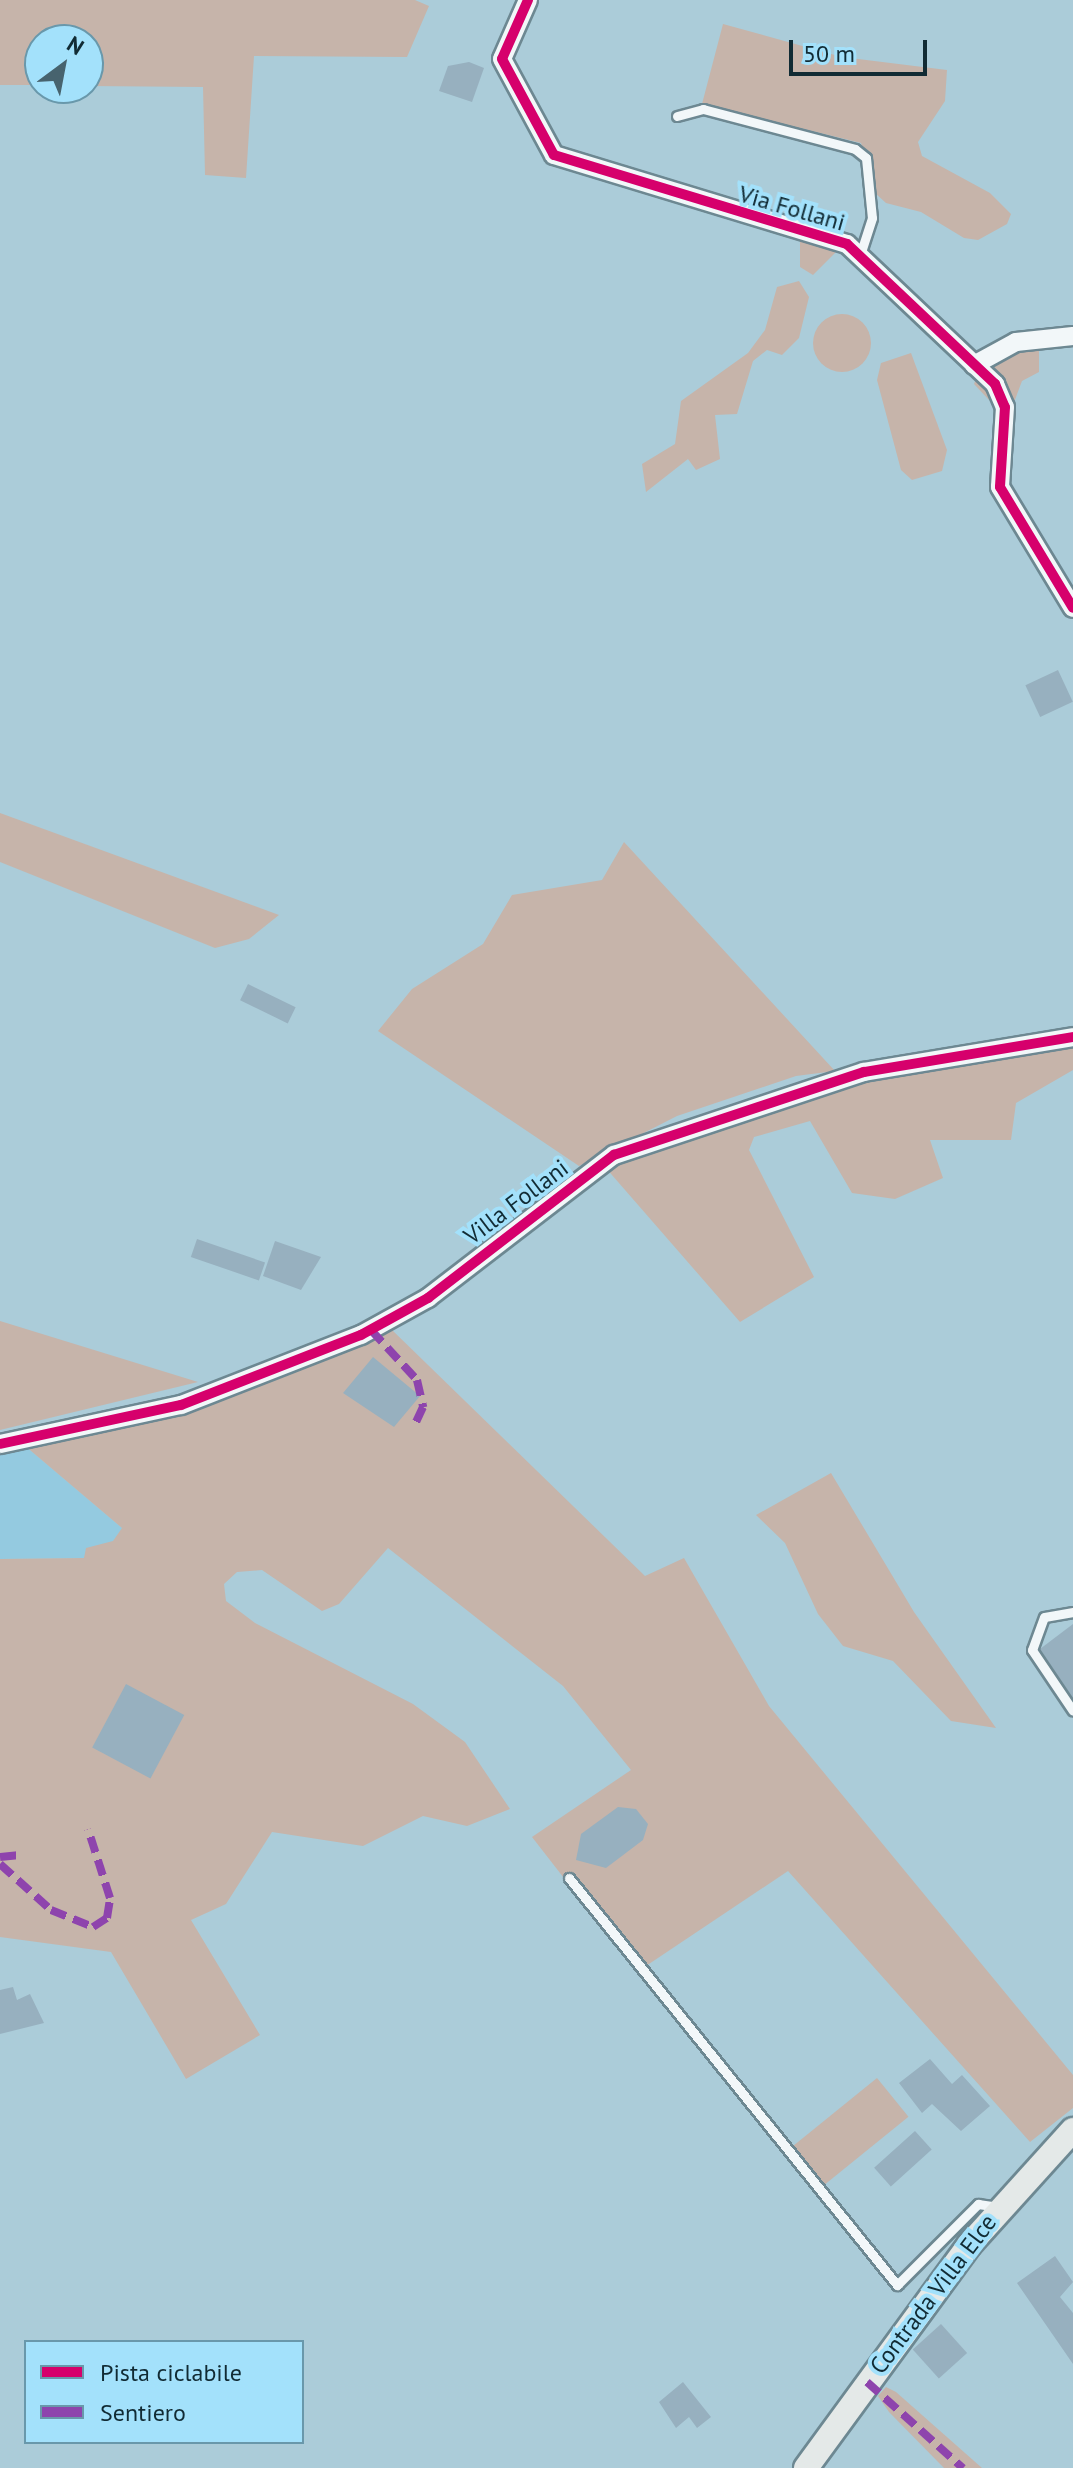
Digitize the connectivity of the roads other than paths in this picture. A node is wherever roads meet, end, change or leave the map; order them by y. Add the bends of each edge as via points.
1 (528, 0) edge
2 (677, 116) dead end
3 (861, 252) junction
4 (1073, 336) edge
5 (974, 365) junction
6 (1073, 608) edge
7 (1073, 1037) edge
8 (0, 1444) edge
9 (1073, 1612) edge
10 (1073, 1711) edge
11 (569, 1878) dead end
12 (1073, 2130) edge
13 (999, 2207) junction
14 (806, 2468) edge

1 - 3 street, Via Follani via 502,59 554,155
2 - 3 lane via 703,109 855,149 866,158 872,218
3 - 5 street, Via Follani
4 - 5 street via 1016,342
5 - 6 street, Via Follani via 1005,407 1000,487 1009,512
7 - 8 street, Villa Follani via 864,1072 614,1155 428,1298 360,1336 181,1405
9 - 10 lane via 1044,1617 1032,1650
11 - 13 lane via 897,2285 978,2204
12 - 13 main road, Contrada Villa Elce
13 - 14 main road, Contrada Villa Elce

